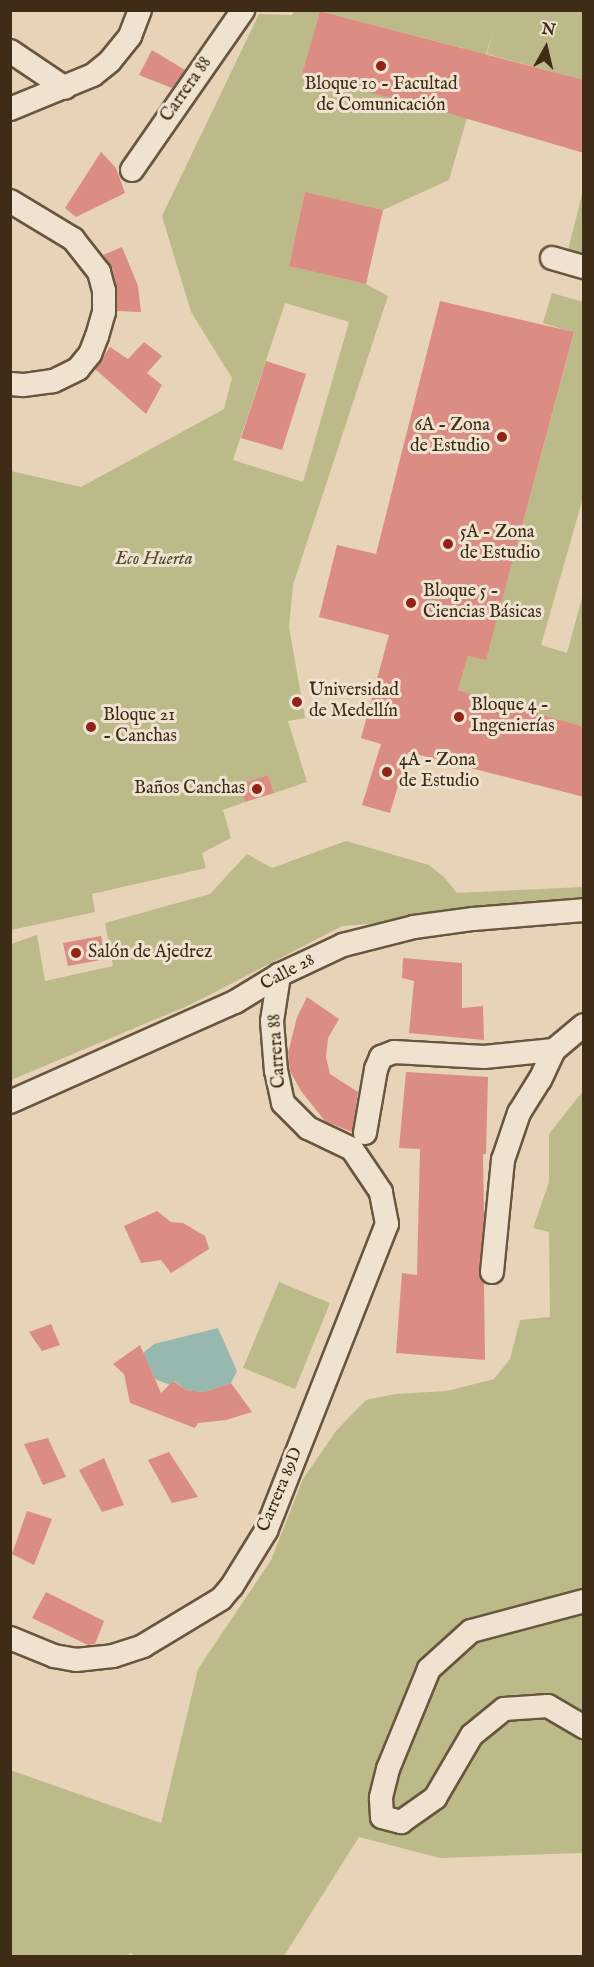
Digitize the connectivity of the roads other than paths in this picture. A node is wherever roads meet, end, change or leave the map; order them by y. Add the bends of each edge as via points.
1 (140, 10) edge
2 (243, 10) edge
3 (10, 51) edge
4 (65, 88) junction
5 (10, 109) edge
6 (132, 170) dead end
7 (10, 201) edge
8 (552, 258) dead end
9 (584, 267) edge
10 (17, 385) edge
11 (584, 910) edge
12 (279, 975) junction
13 (584, 1025) edge
14 (554, 1050) junction
15 (10, 1102) edge
16 (365, 1133) dead end
17 (387, 1224) joint
18 (492, 1272) dead end
19 (584, 1601) edge
20 (10, 1638) edge
21 (584, 1727) edge

1 - 4 street via 130,36 110,61 93,75
2 - 6 street, Carrera 88
3 - 4 street
4 - 5 street
7 - 10 street via 73,239 99,272 104,291 104,312 90,354 78,369 53,381
8 - 9 street
11 - 12 street, Calle 28 via 414,927 343,945
12 - 15 street, Calle 28 via 235,1002
12 - 17 street, Carrera 88 via 272,1021 283,1103 308,1128 352,1149 381,1192
13 - 14 street
14 - 16 street via 484,1057 394,1052 381,1057
14 - 18 street via 519,1113 503,1160
17 - 20 street, Carrera 89D via 266,1531 221,1599 143,1646 113,1656 76,1660 54,1656
19 - 21 street via 471,1631 429,1669 388,1769 381,1817 401,1822 435,1798 472,1735 504,1709 548,1706

